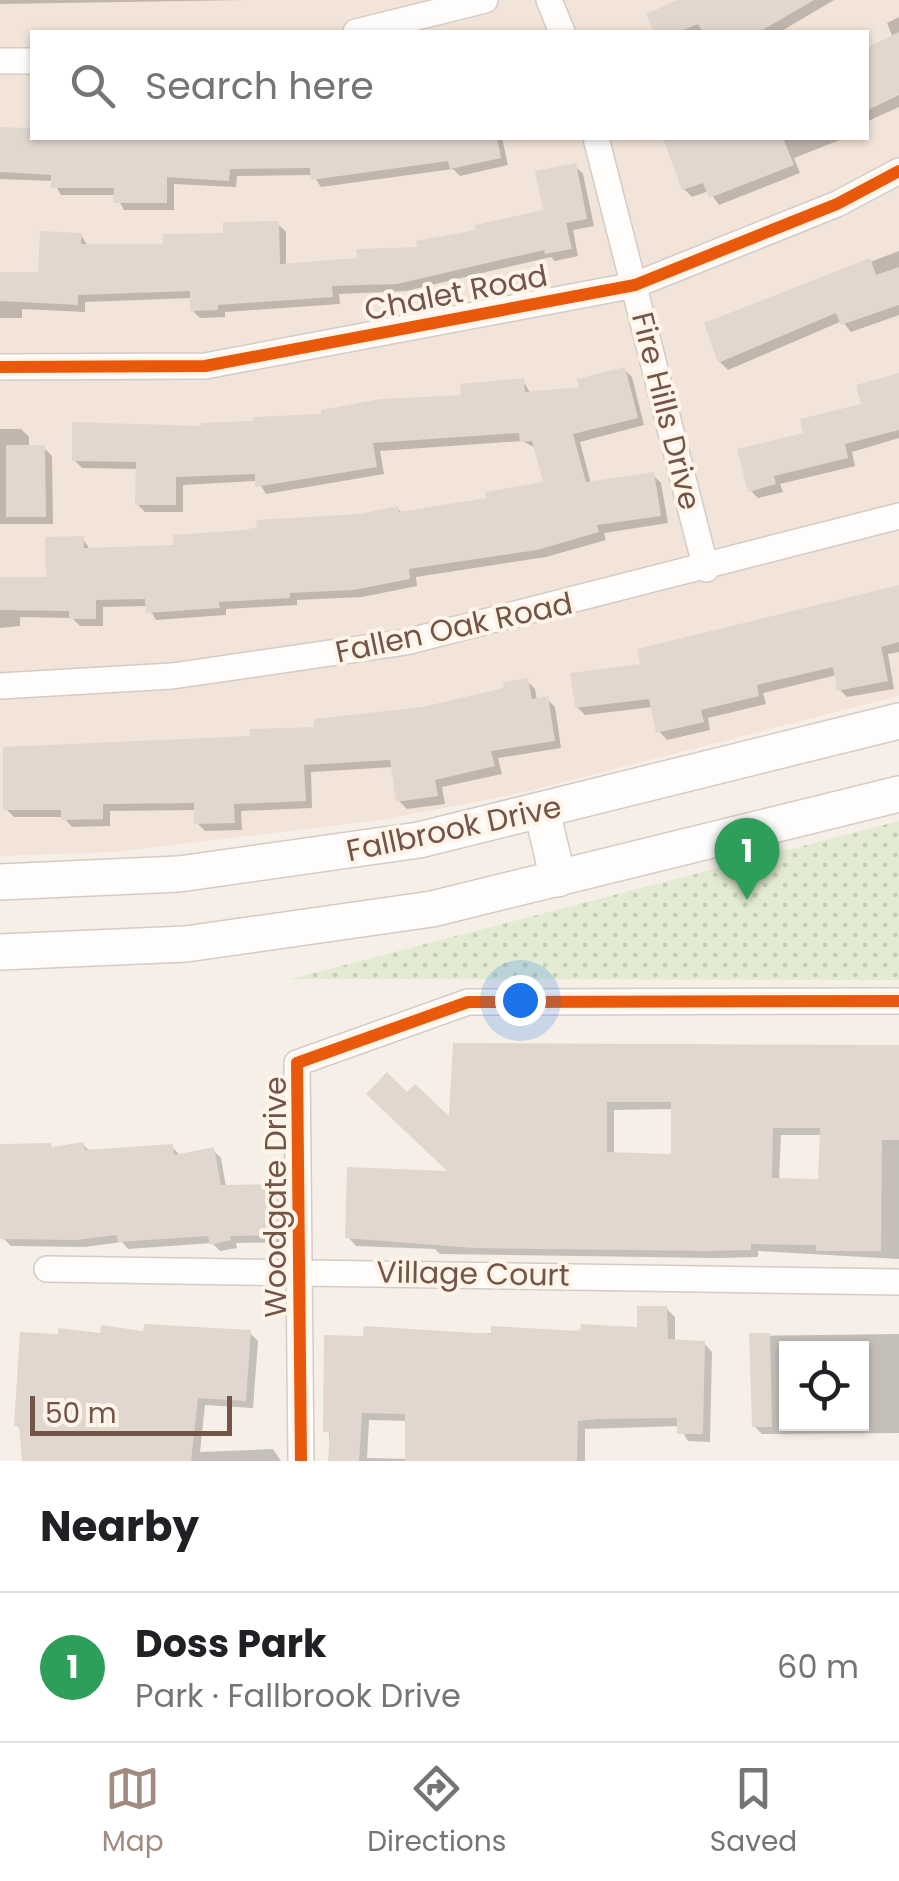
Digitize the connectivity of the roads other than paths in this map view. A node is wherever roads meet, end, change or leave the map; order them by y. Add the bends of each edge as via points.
1 (485, 0) edge
2 (549, 0) edge
3 (364, 30) edge
4 (561, 30) edge
5 (0, 61) edge
6 (30, 61) edge
7 (597, 140) edge
8 (899, 170) edge
9 (635, 285) junction
10 (0, 367) edge
11 (899, 516) edge
12 (706, 569) junction
13 (0, 686) edge
14 (899, 722) edge
15 (899, 794) edge
16 (542, 811) junction
17 (558, 879) junction
18 (0, 882) edge
19 (0, 952) edge
20 (899, 1000) edge
21 (47, 1268) dead end
22 (302, 1270) junction
23 (899, 1282) edge
24 (301, 1461) edge

1 - 3 street
2 - 4 street
5 - 6 street
7 - 9 street, Fire Hills Drive
8 - 9 street, Chalet Road via 837,204
9 - 10 street, Chalet Road via 205,366
9 - 12 street, Fire Hills Drive
11 - 12 street, Fallen Oak Road
12 - 13 street, Fallen Oak Road via 406,642 284,664
14 - 16 main road, Fallbrook Drive
15 - 17 main road
16 - 17 main road
16 - 18 main road, Fallbrook Drive via 326,856 179,874
17 - 19 main road via 336,925 186,944
20 - 22 street, Woodgate Drive via 468,1002 297,1063
21 - 22 street, Village Court
22 - 23 street, Village Court
22 - 24 street, Woodgate Drive

